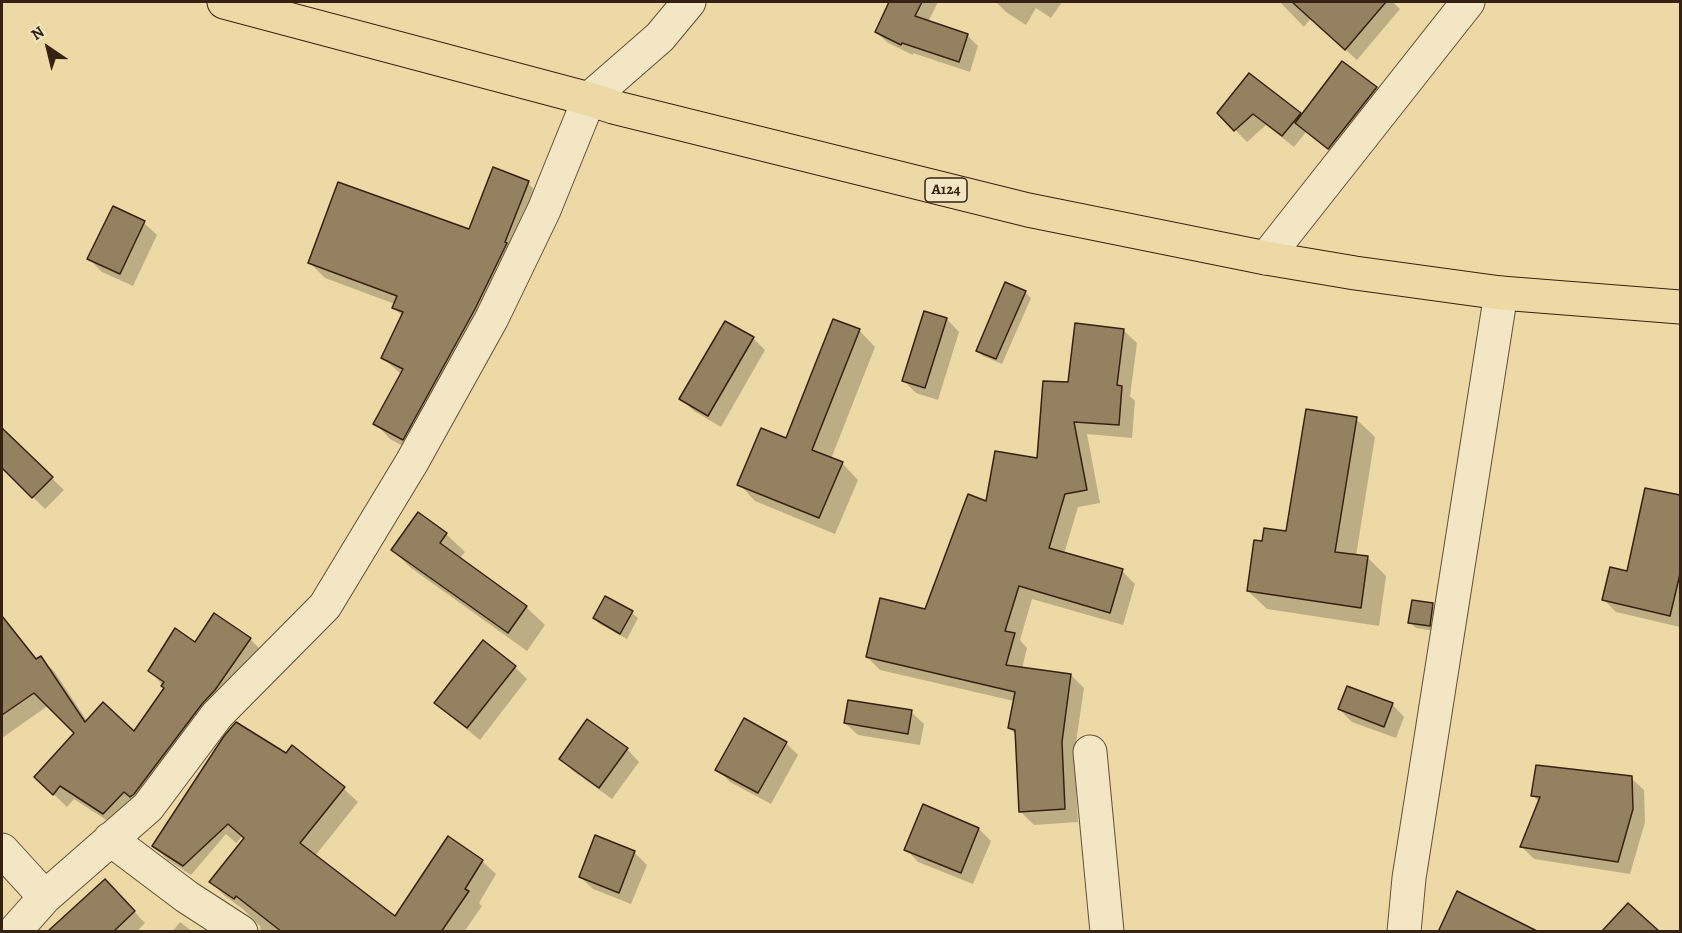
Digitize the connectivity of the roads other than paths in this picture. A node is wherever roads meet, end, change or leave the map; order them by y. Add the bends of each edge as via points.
1 (224, 2) edge
2 (689, 2) edge
3 (1468, 2) edge
4 (589, 99) junction
5 (1266, 258) junction
6 (1502, 293) junction
7 (1680, 307) edge
8 (1090, 752) dead end
9 (110, 839) junction
10 (2, 850) edge
11 (45, 897) junction
12 (14, 932) edge
13 (240, 932) edge
14 (1107, 932) edge
15 (1404, 932) edge

1 - 4 highway, A124
2 - 4 street via 660,37
3 - 5 street
4 - 5 highway, A124 via 1028,210
4 - 9 street via 544,210 492,318 326,606 218,715 148,807
5 - 6 highway, A124
6 - 7 highway, A124
6 - 15 street via 1408,878
8 - 14 street
9 - 11 street
9 - 13 street
10 - 11 street
11 - 12 street

